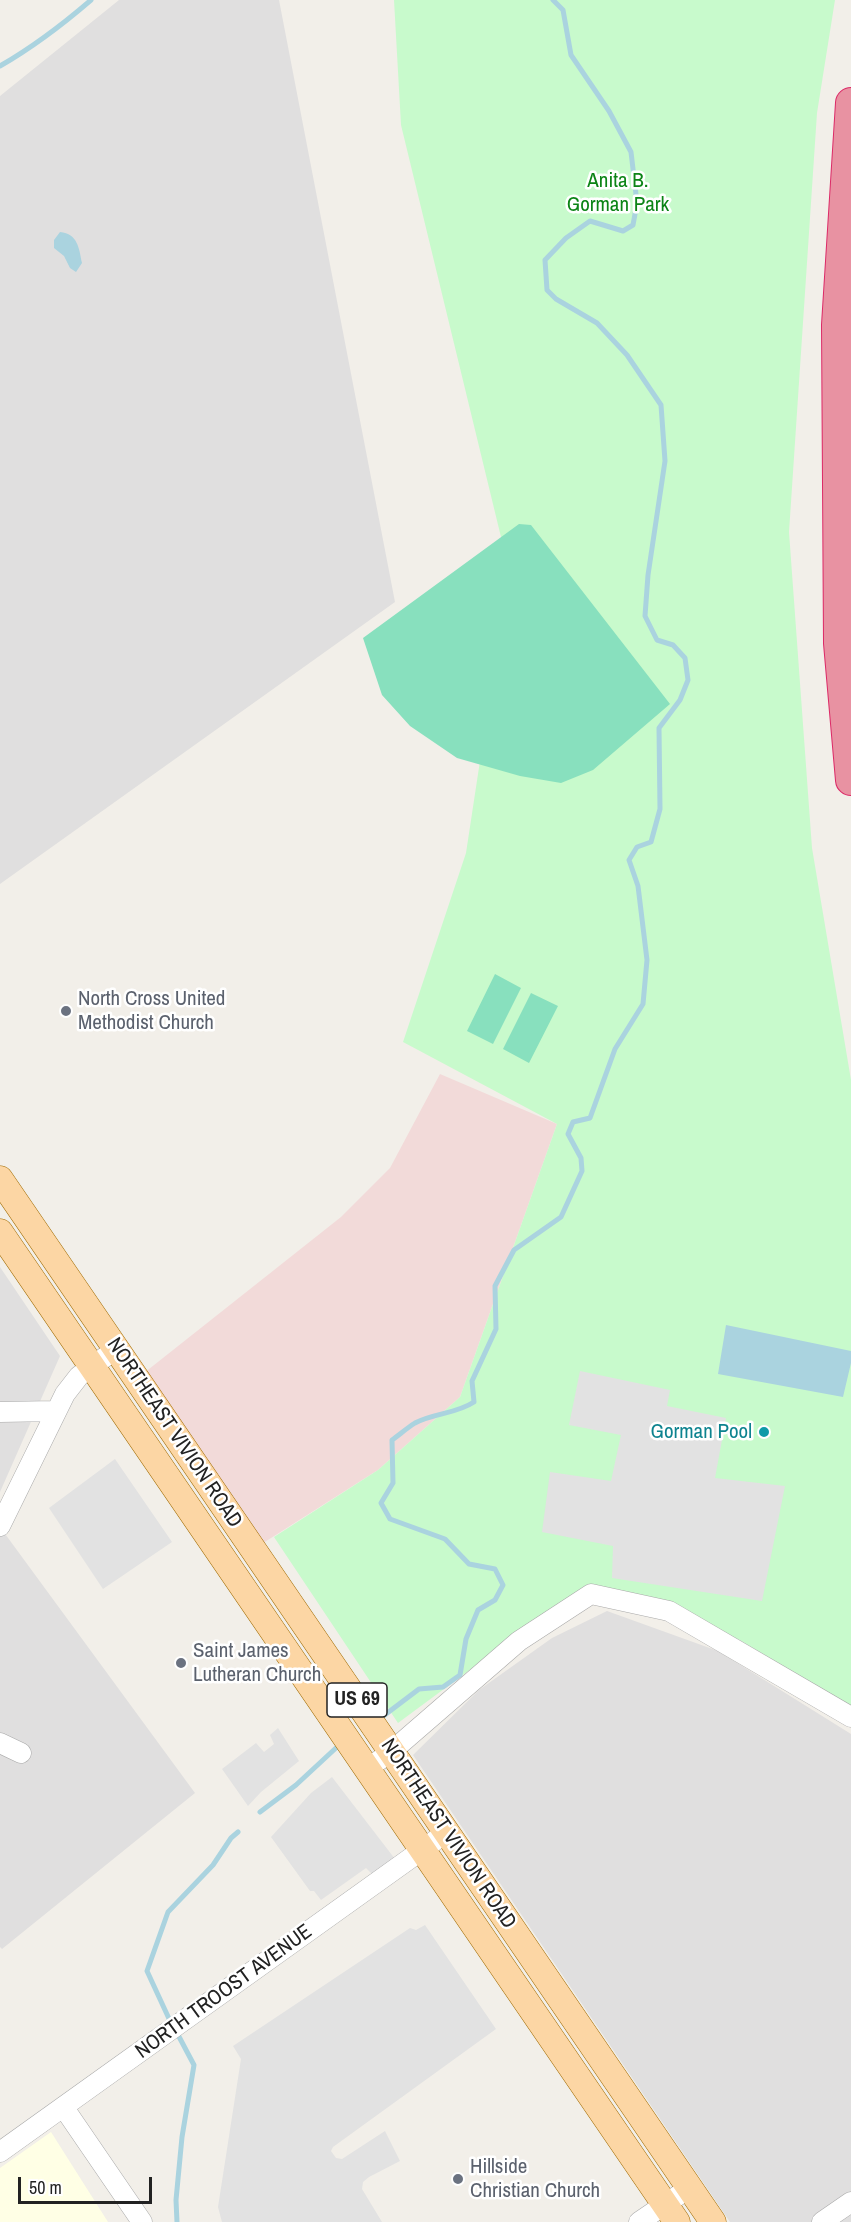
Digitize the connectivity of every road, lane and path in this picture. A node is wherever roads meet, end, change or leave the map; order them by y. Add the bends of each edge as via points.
1 (851, 103) edge
2 (851, 780) edge
3 (0, 1179) edge
4 (0, 1232) edge
5 (116, 1349) junction
6 (91, 1366) junction
7 (56, 1411) junction
8 (0, 1412) edge
9 (0, 1526) edge
10 (851, 1718) edge
11 (0, 1743) edge
12 (392, 1751) junction
13 (21, 1753) dead end
14 (367, 1768) junction
15 (447, 1832) junction
16 (422, 1850) junction
17 (64, 2108) junction
18 (0, 2152) edge
19 (689, 2188) junction
20 (851, 2202) edge
21 (671, 2213) edge
22 (142, 2222) edge
23 (639, 2222) edge
24 (713, 2222) edge
25 (822, 2222) edge

1 - 2 highway via 837,325 839,643
3 - 5 main road, NORTHEAST VIVION ROAD / US 69
4 - 6 main road, NORTHEAST VIVION ROAD / US 69
5 - 6 street
5 - 12 main road, NORTHEAST VIVION ROAD / US 69
6 - 7 street via 79,1376
6 - 14 main road, NORTHEAST VIVION ROAD / US 69
7 - 8 street
7 - 9 street
10 - 12 street via 669,1611 591,1594 519,1641
11 - 13 street
12 - 14 street
12 - 15 main road, NORTHEAST VIVION ROAD / US 69
14 - 16 main road, NORTHEAST VIVION ROAD / US 69
15 - 16 street, NORTH TROOST AVENUE
15 - 19 main road, NORTHEAST VIVION ROAD / US 69
16 - 17 street, NORTH TROOST AVENUE
16 - 21 main road, NORTHEAST VIVION ROAD / US 69
17 - 18 street, NORTH TROOST AVENUE
17 - 22 street
19 - 21 street
19 - 24 main road, NORTHEAST VIVION ROAD / US 69
20 - 25 street
21 - 23 street

